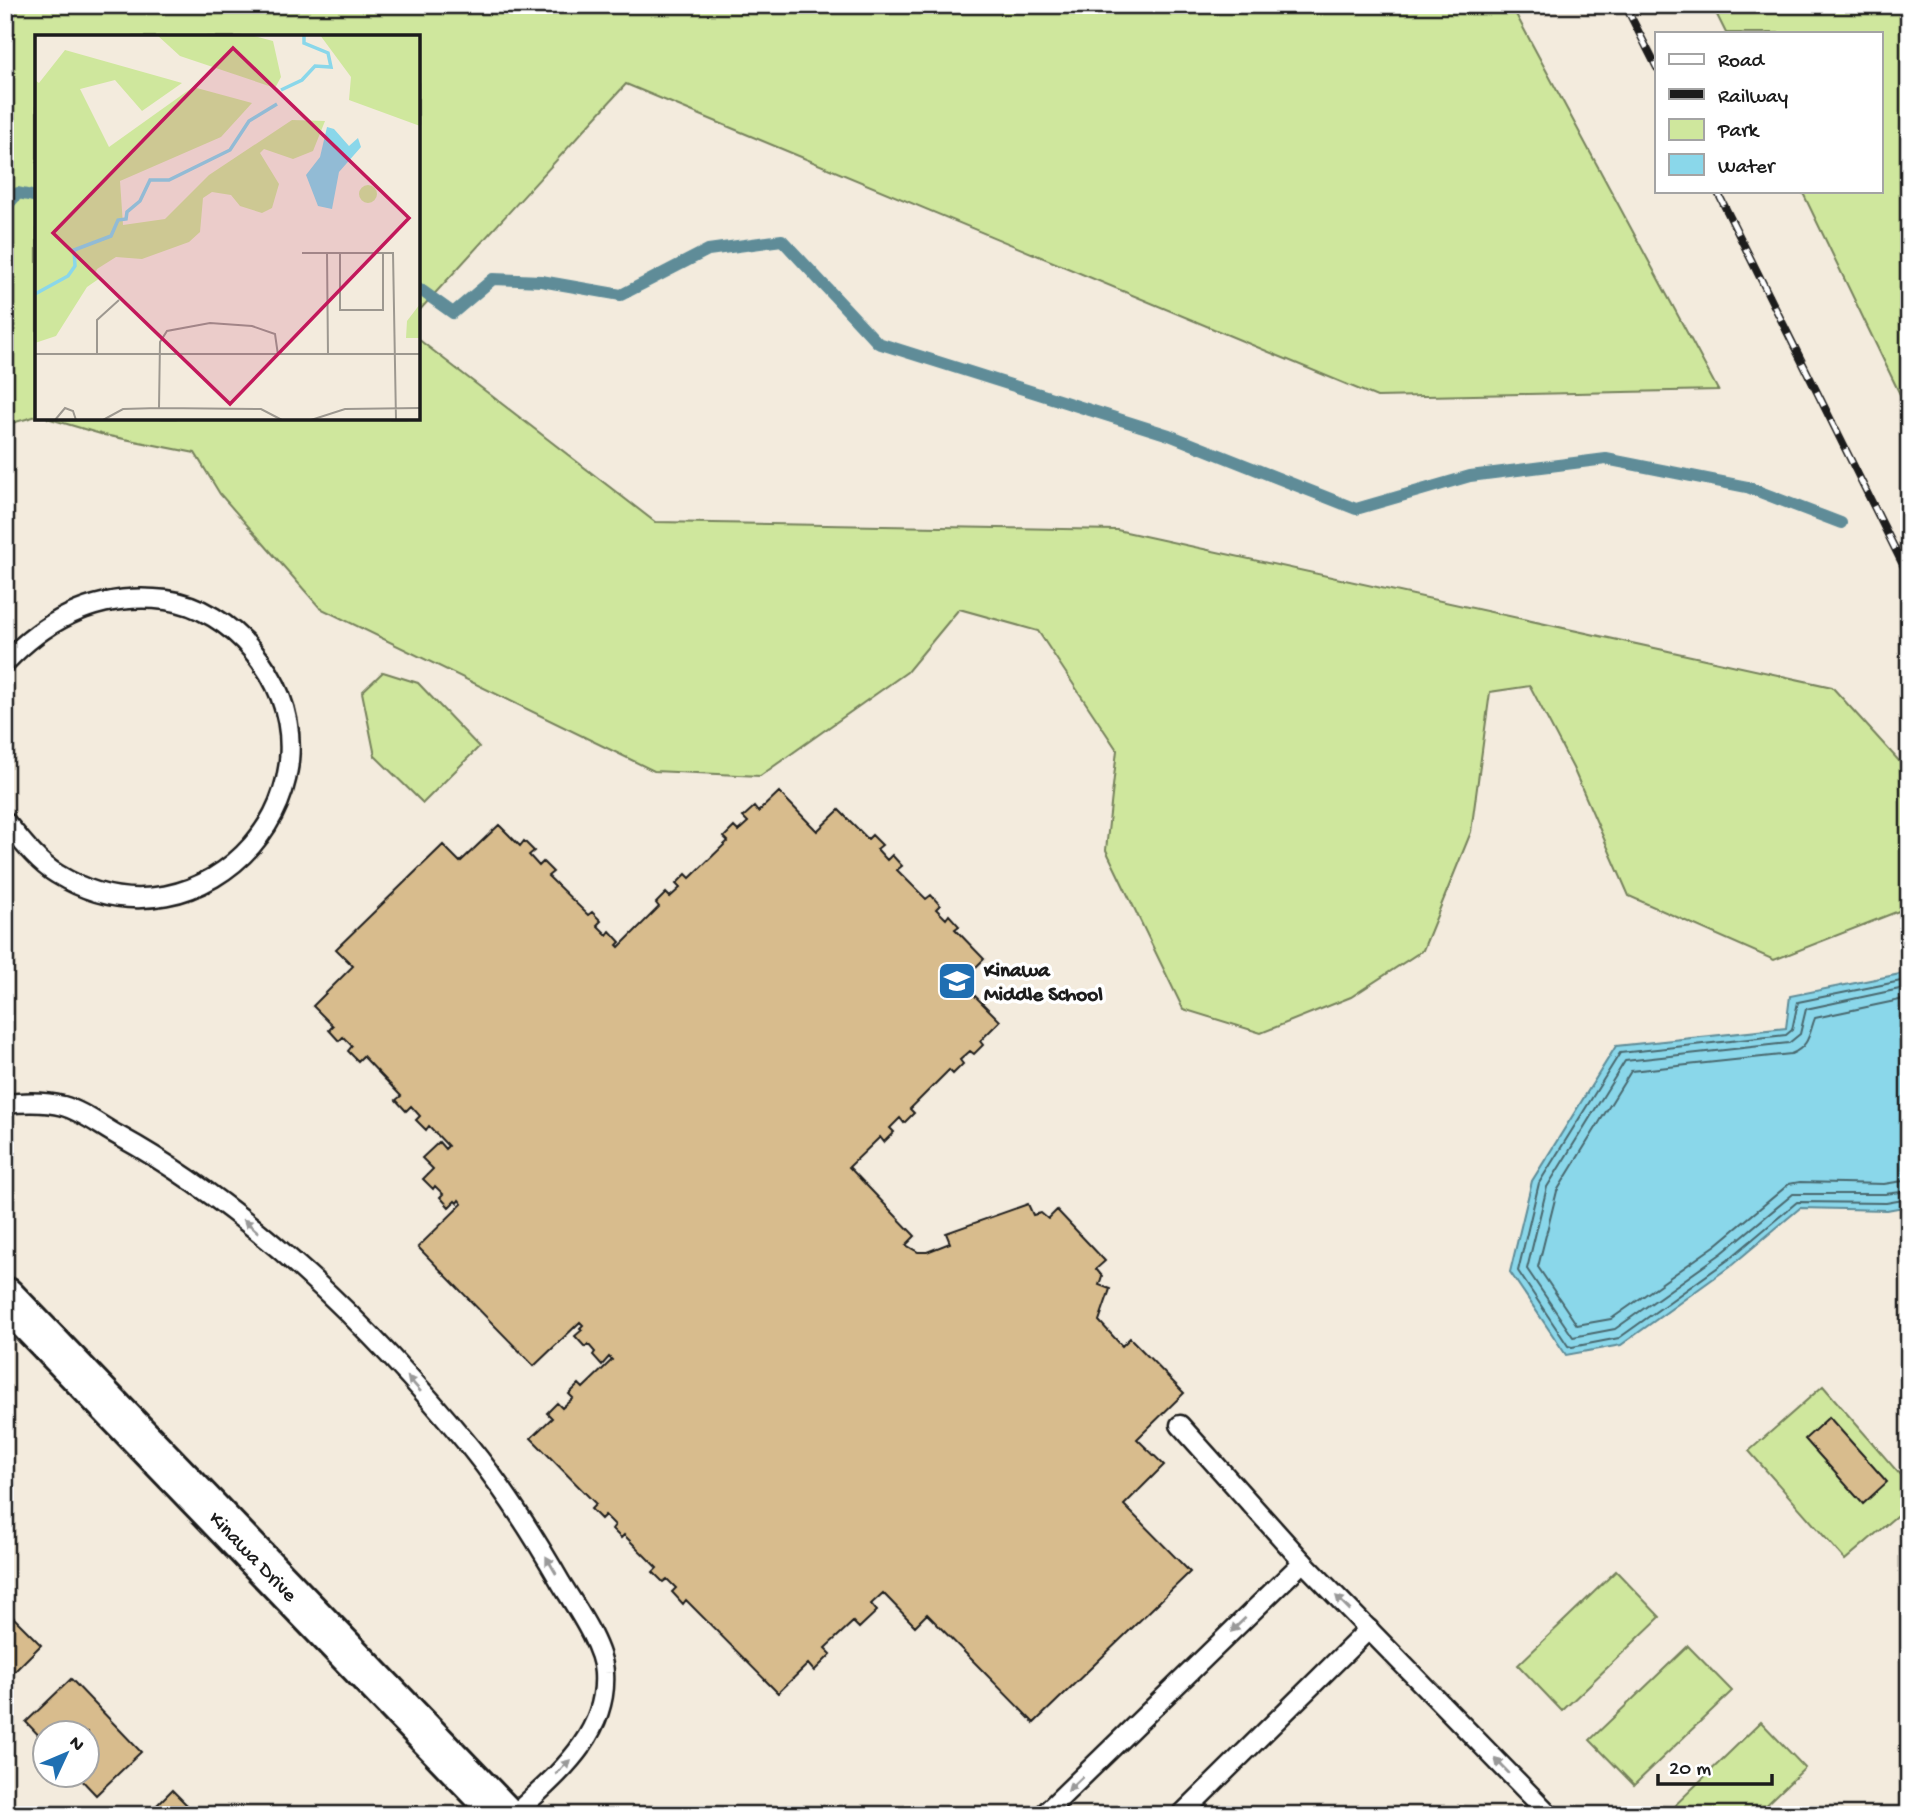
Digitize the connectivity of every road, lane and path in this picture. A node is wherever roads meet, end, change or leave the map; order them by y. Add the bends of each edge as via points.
1 (5, 663) edge
2 (5, 821) edge
3 (5, 1104) edge
4 (5, 1297) edge
5 (1180, 1425) dead end
6 (1303, 1562) junction
7 (1369, 1629) junction
8 (504, 1815) edge
9 (514, 1815) edge
10 (1044, 1815) edge
11 (1181, 1815) edge
12 (1550, 1815) edge

1 - 2 lane via 64,617 90,606 117,599 172,601 211,616 244,641 262,662 276,686 290,740 282,795 256,844 214,879 188,890 134,898 80,886 55,873
9 -> 3 lane via 579,1751 603,1699 604,1671 592,1636 532,1533 471,1448 395,1361 328,1293 229,1207 141,1148 65,1106 30,1101
4 - 8 street, Kinawa Drive
5 - 6 lane
7 -> 6 lane
6 -> 10 lane
7 - 11 lane
12 -> 7 lane

